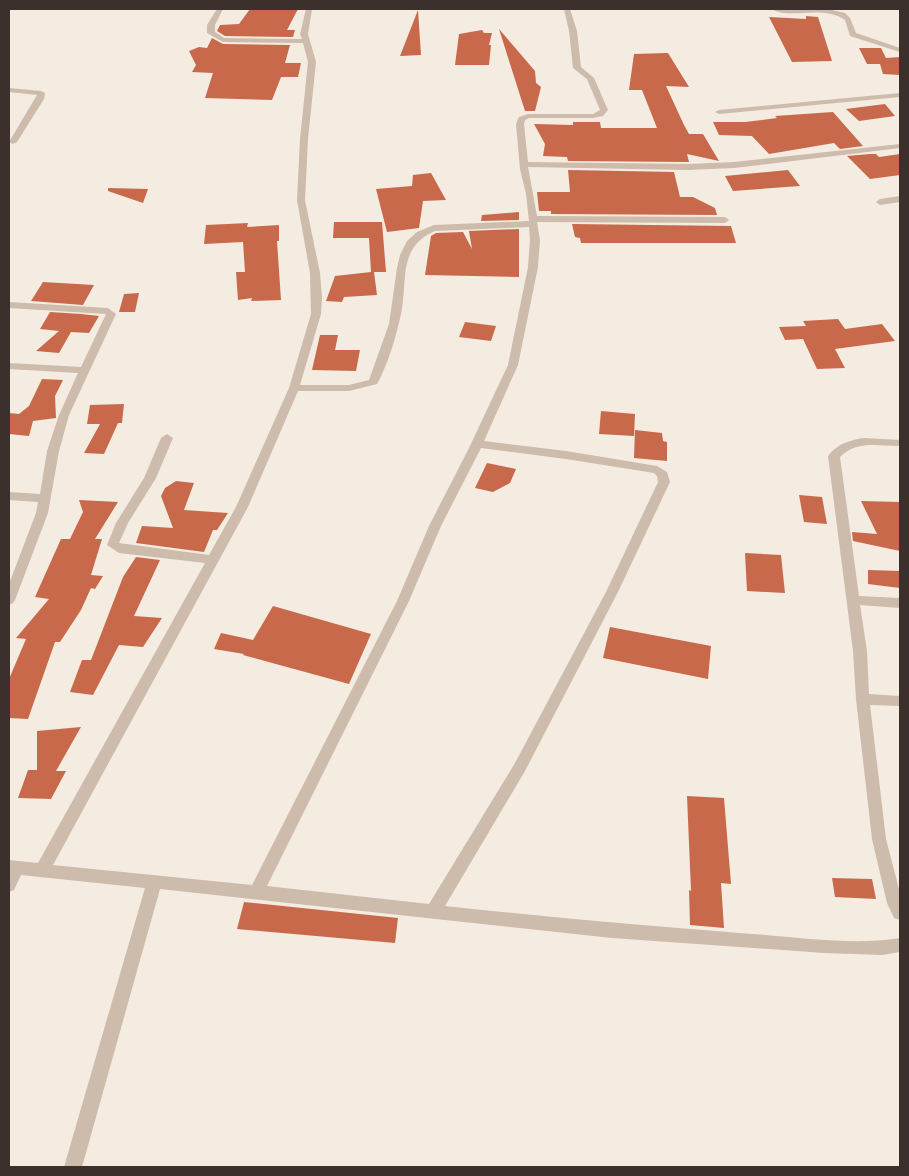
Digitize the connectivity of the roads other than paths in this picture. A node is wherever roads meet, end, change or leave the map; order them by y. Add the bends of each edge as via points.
1 (220, 9) edge
2 (309, 9) edge
3 (567, 9) edge
4 (775, 9) edge
5 (306, 41) junction
6 (900, 50) edge
7 (9, 90) edge
8 (900, 95) edge
9 (719, 112) dead end
10 (12, 142) dead end
11 (900, 146) edge
12 (524, 164) junction
13 (900, 199) edge
14 (880, 202) dead end
15 (725, 220) dead end
16 (533, 221) junction
17 (9, 304) edge
18 (9, 366) edge
19 (84, 370) junction
20 (294, 388) junction
21 (167, 438) dead end
22 (900, 443) edge
23 (476, 444) junction
24 (9, 496) edge
25 (44, 498) junction
26 (212, 560) junction
27 (9, 600) edge
28 (853, 600) junction
29 (900, 603) edge
30 (863, 699) junction
31 (900, 701) edge
32 (12, 868) edge
33 (42, 870) junction
34 (155, 881) junction
35 (9, 885) edge
36 (256, 892) junction
37 (433, 912) junction
38 (900, 913) edge
39 (900, 945) edge
40 (73, 1167) edge

1 - 5 street via 211,25 211,33 223,40
2 - 5 street via 304,27
3 - 12 street via 573,31 576,68 590,78 604,110 592,116 522,118
4 - 6 street via 842,15 848,20 853,34
5 - 20 street via 312,62 300,200 317,298 316,314
7 - 10 street via 41,93
8 - 9 street
11 - 12 street via 734,165
12 - 16 street
13 - 14 street
15 - 16 street
16 - 20 street via 426,230 411,244 401,262 395,322 373,382 348,388
16 - 23 street via 533,267 513,365
17 - 19 street via 108,311 111,314
18 - 19 street
19 - 25 street via 64,415
20 - 26 street via 242,507
21 - 26 street via 144,490 128,511 113,545 119,549
22 - 28 street via 854,442 841,447 834,456
23 - 36 street via 434,526 403,601
23 - 37 street via 657,470 663,475 664,482 612,592 520,767
24 - 25 street
25 - 27 street via 42,513
26 - 33 street
28 - 29 street
28 - 30 street
30 - 31 street
30 - 38 street via 880,839
32 - 33 street
32 - 35 street
33 - 34 street
34 - 36 street
34 - 40 street
36 - 37 street
37 - 39 street via 612,931 824,946 882,948

